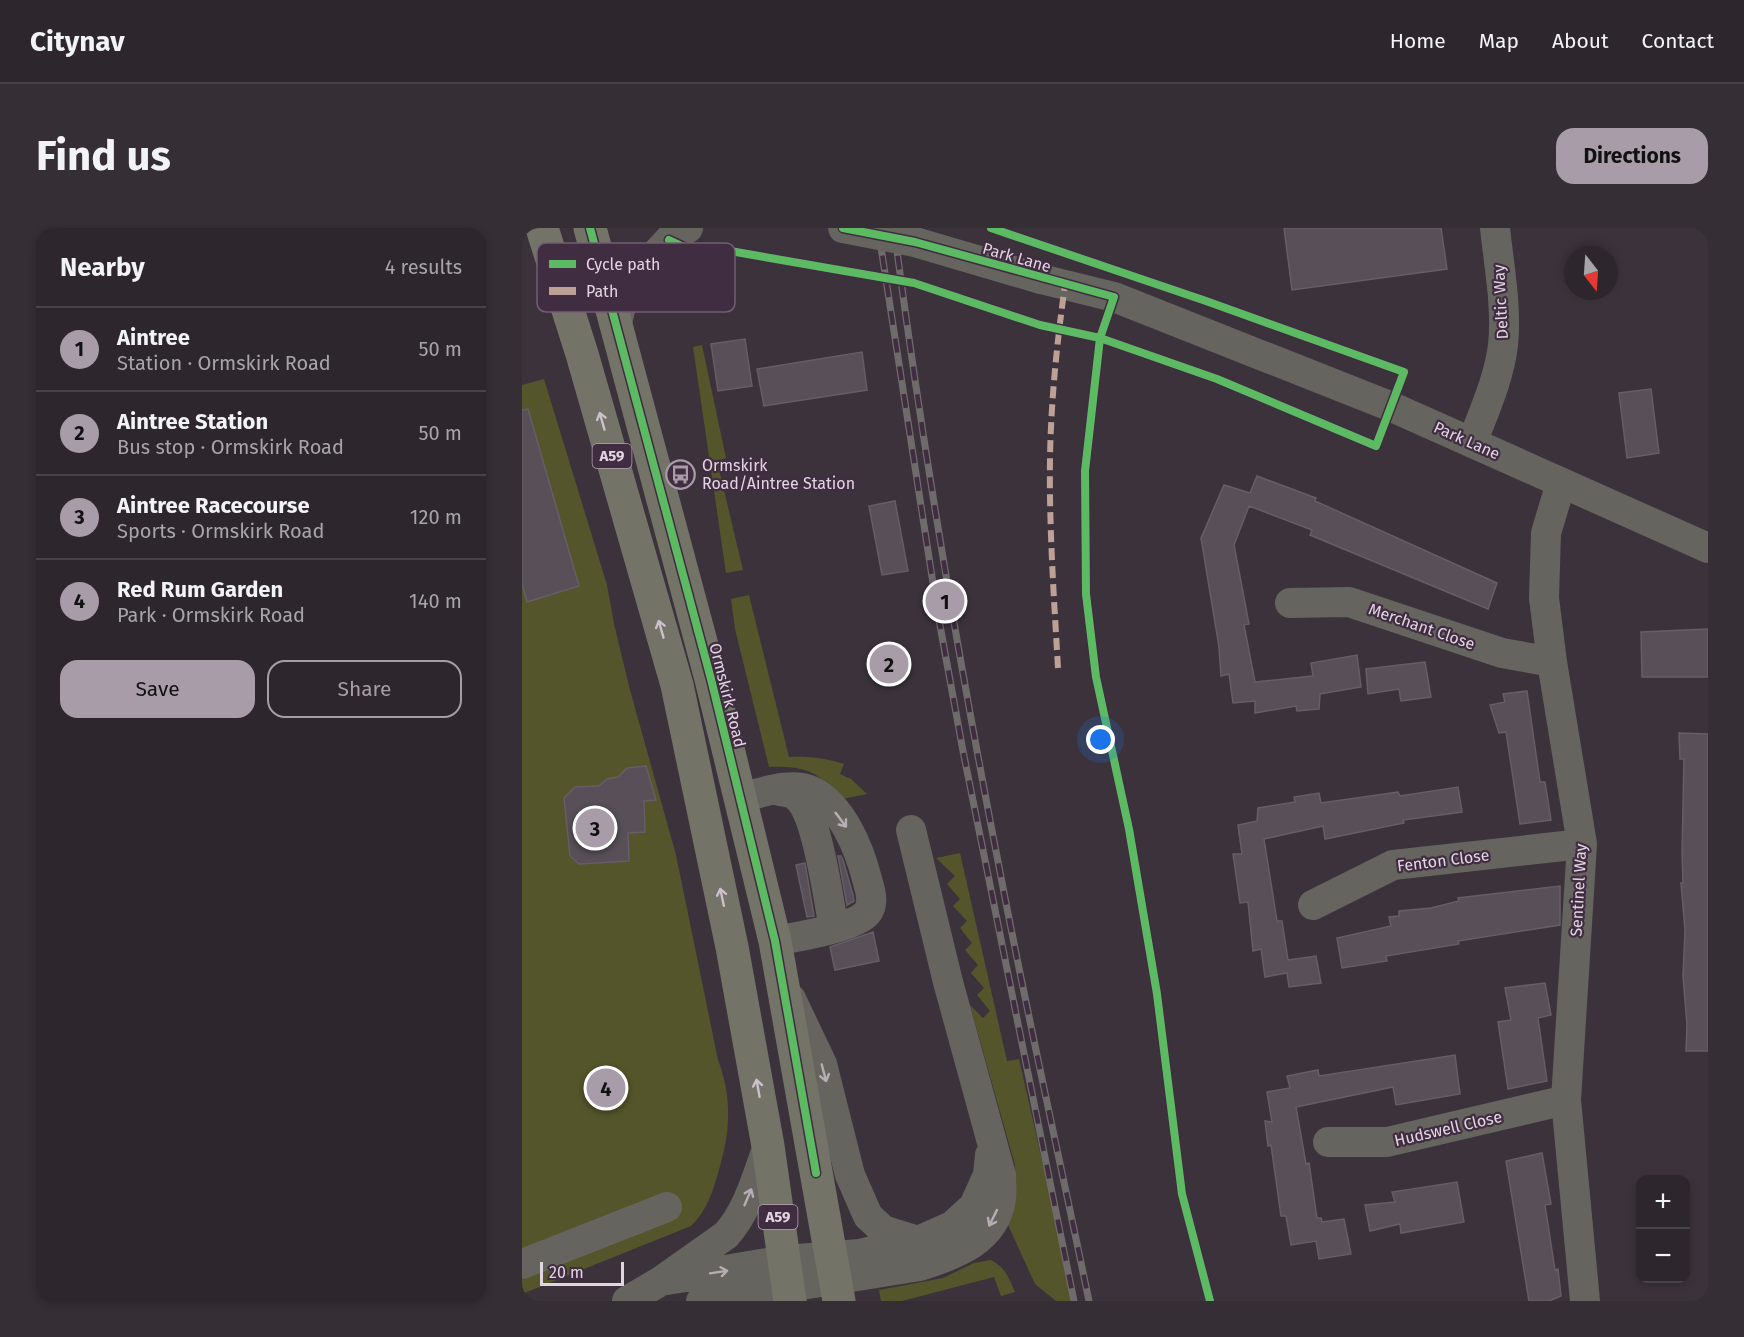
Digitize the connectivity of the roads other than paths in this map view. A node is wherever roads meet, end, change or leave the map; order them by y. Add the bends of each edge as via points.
1 (542, 228) edge
2 (590, 228) edge
3 (688, 228) edge
4 (843, 228) edge
5 (1495, 228) edge
6 (547, 243) edge
7 (594, 243) edge
8 (666, 243) edge
9 (569, 312) edge
10 (612, 312) edge
11 (620, 312) edge
12 (616, 327) junction
13 (1472, 443) junction
14 (1561, 483) junction
15 (1708, 548) edge
16 (1290, 603) dead end
17 (1552, 662) junction
18 (774, 790) junction
19 (740, 798) junction
20 (910, 830) dead end
21 (1582, 844) junction
22 (1312, 905) dead end
23 (834, 928) junction
24 (775, 941) junction
25 (782, 982) junction
26 (1566, 1100) junction
27 (992, 1142) junction
28 (1328, 1142) dead end
29 (768, 1146) junction
30 (667, 1207) dead end
31 (918, 1241) junction
32 (522, 1264) edge
33 (835, 1280) edge
34 (661, 1281) junction
35 (788, 1283) edge
36 (627, 1301) edge
37 (701, 1301) edge
38 (1585, 1301) edge

6 -> 1 highway, A59
2 - 7 highway, Ormskirk Road / A59
3 - 8 street
4 - 13 street, Park Lane, bridge via 915,242 1114,297 1392,407
5 - 13 street, Deltic Way via 1503,344 1493,388
29 -> 9 highway, A59 via 732,947 677,685
10 - 12 highway, Ormskirk Road / A59
11 - 12 street
12 - 19 highway, Ormskirk Road / A59
13 - 14 street, Park Lane
14 - 15 street, Park Lane
14 - 17 street, Sentinel Way via 1546,533 1544,557 1544,598
16 - 17 street, Merchant Close via 1349,602 1502,653
17 - 21 street, Sentinel Way
18 - 19 street
18 - 23 street via 797,796 813,824
18 -> 23 street via 795,787 812,791 841,819 854,840 872,900 862,918
19 - 24 highway, Ormskirk Road / A59
20 - 27 street
21 - 22 street, Fenton Close via 1393,865
21 - 26 street, Sentinel Way
23 - 24 street
24 - 25 highway, Ormskirk Road / A59
25 -> 31 street via 822,1064 850,1176 868,1216 883,1230
25 - 33 highway, Ormskirk Road / A59
26 - 28 street, Hudswell Close via 1387,1142
26 - 38 street, Sentinel Way
27 - 31 street via 988,1175 974,1206 952,1226
27 -> 33 street via 1001,1175 1001,1199 994,1220 978,1241 950,1257 920,1266
34 -> 29 street via 735,1225
29 - 35 highway, A59
30 - 32 street
31 - 33 street via 879,1251
33 - 35 street
34 -> 35 street
34 - 36 street
35 - 37 street

